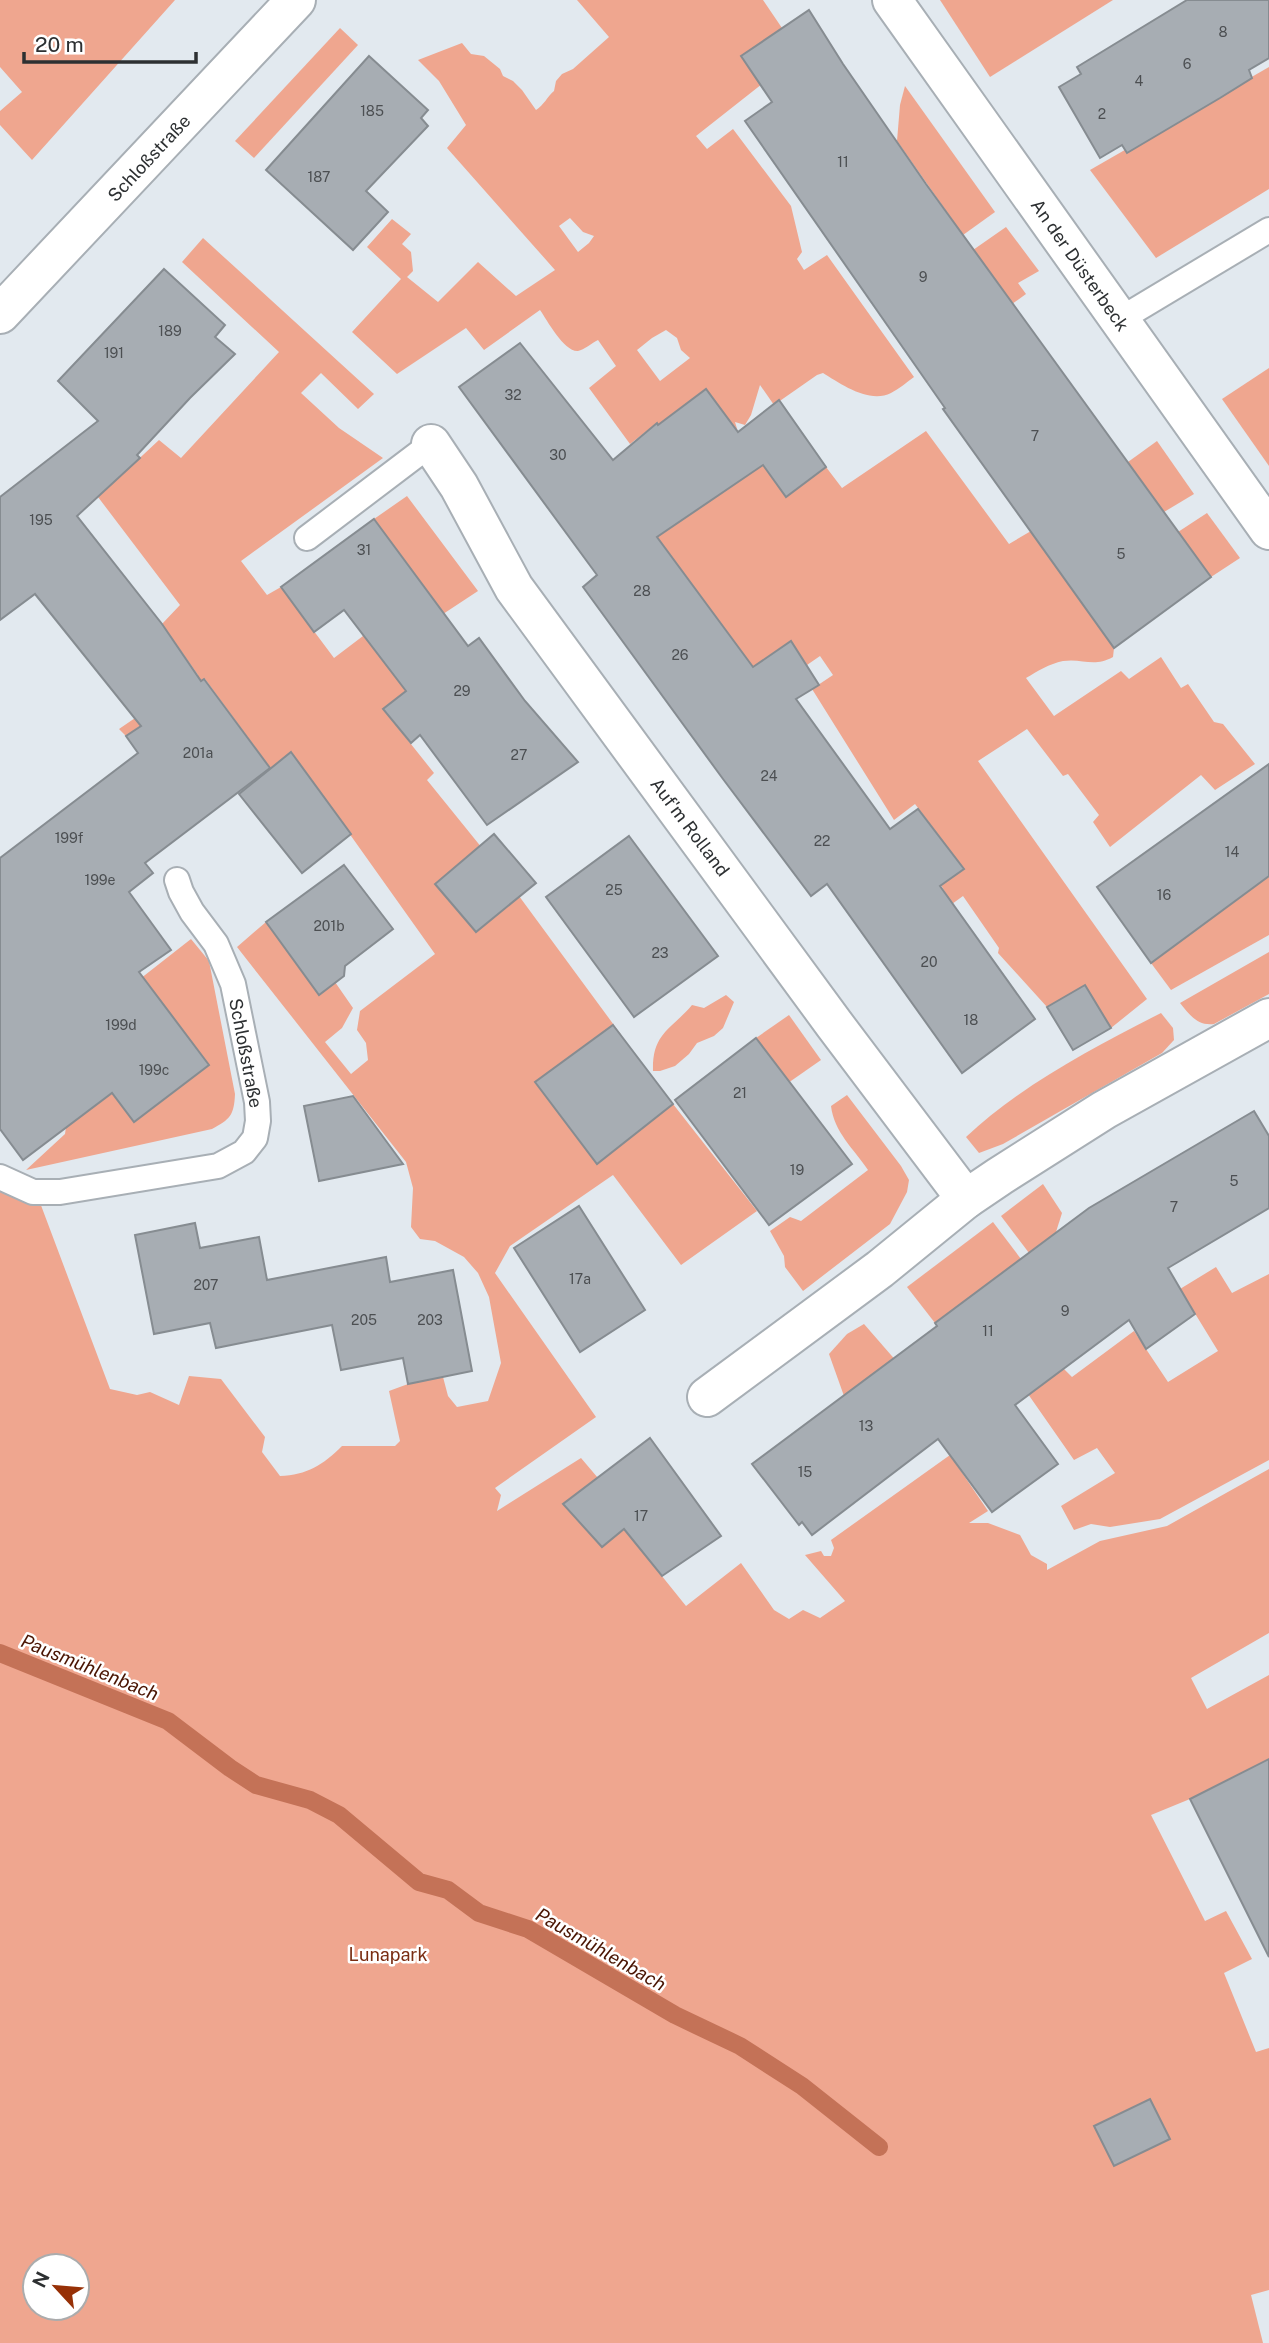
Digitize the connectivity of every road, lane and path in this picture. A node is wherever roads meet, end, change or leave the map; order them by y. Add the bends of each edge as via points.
1 (296, 0) edge
2 (892, 0) edge
3 (1269, 230) edge
4 (0, 314) edge
5 (1119, 320) junction
6 (431, 444) joint
7 (1269, 530) edge
8 (307, 538) dead end
9 (177, 880) dead end
10 (1269, 1018) edge
11 (0, 1177) edge
12 (966, 1199) junction
13 (707, 1397) dead end

1 - 4 street, Schloßstraße
2 - 5 street, An der Düsterbeck
3 - 5 lane
5 - 7 street, An der Düsterbeck
6 - 8 lane
6 - 12 street, Auf'm Rolland via 514,588
9 - 11 lane, Schloßstraße via 192,912 216,944 233,984 257,1102 255,1138 244,1152 218,1166 85,1189 33,1192
10 - 12 street via 1104,1110
12 - 13 street

